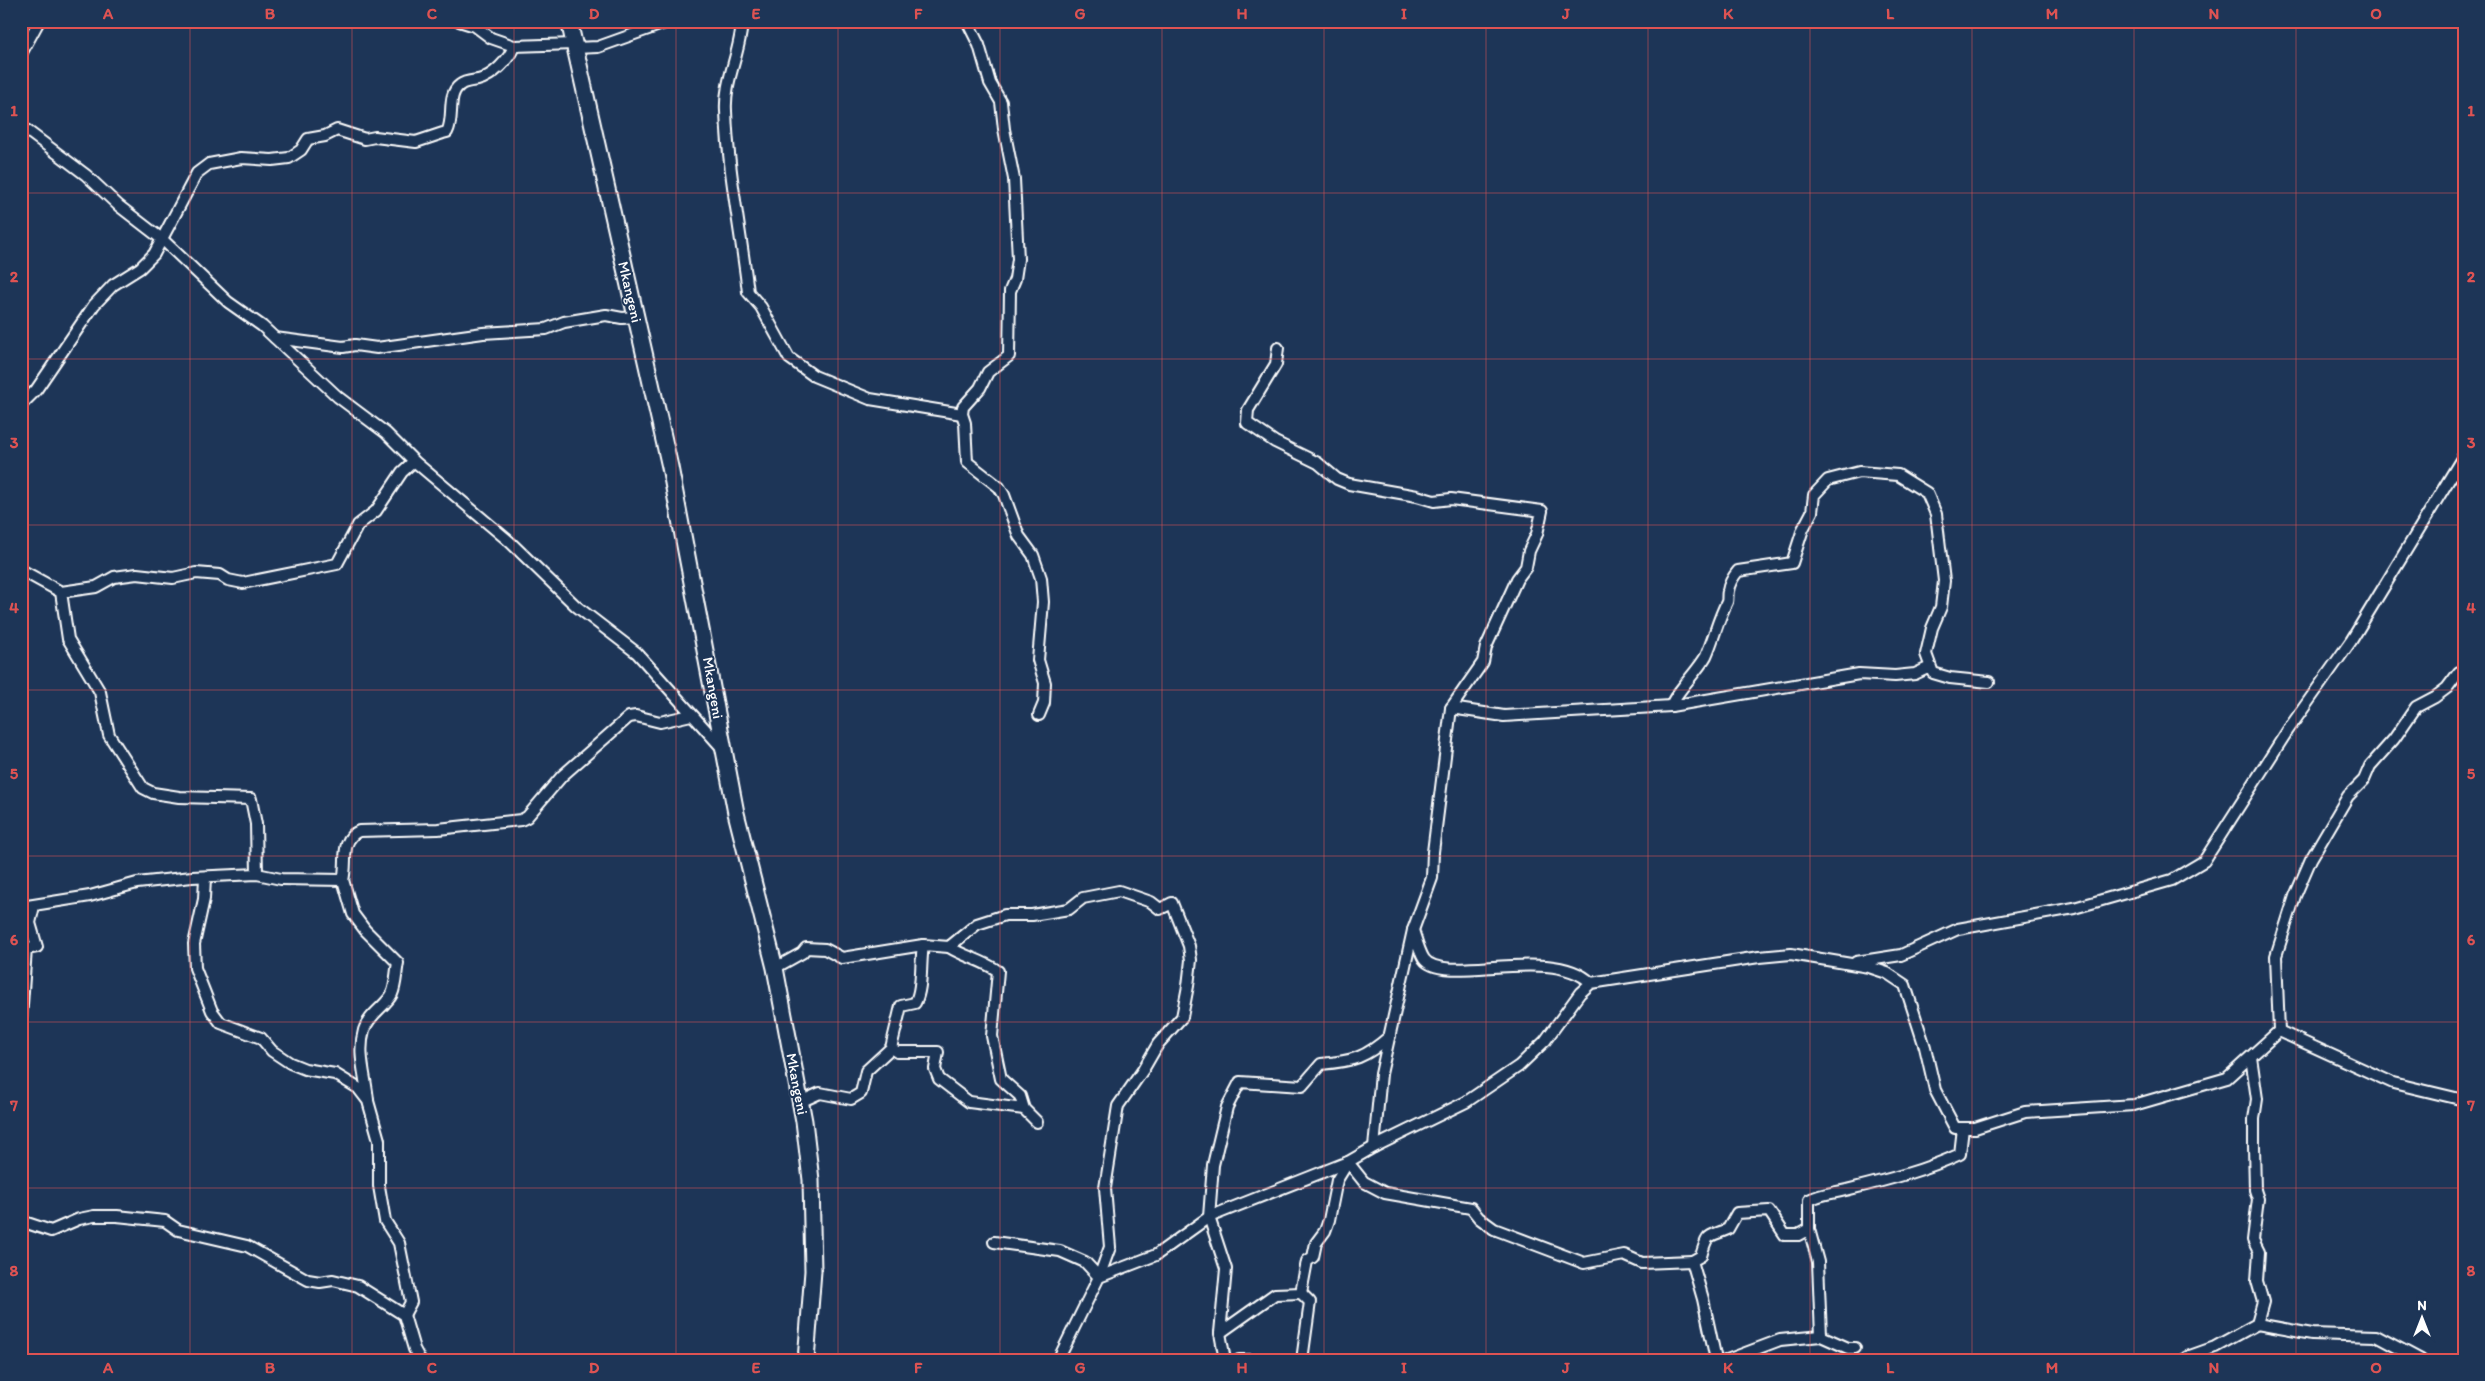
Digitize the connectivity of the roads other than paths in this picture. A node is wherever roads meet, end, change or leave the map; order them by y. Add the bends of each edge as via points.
1 (39, 21) edge
2 (460, 21) edge
3 (569, 21) edge
4 (671, 21) edge
5 (742, 21) edge
6 (967, 21) edge
7 (514, 46) junction
8 (574, 46) junction
9 (21, 54) edge
10 (21, 126) edge
11 (163, 240) junction
12 (636, 317) junction
13 (275, 338) junction
14 (1278, 348) dead end
15 (21, 406) edge
16 (962, 414) junction
17 (2464, 456) edge
18 (414, 461) junction
19 (21, 570) edge
20 (61, 592) junction
21 (1930, 667) junction
22 (2459, 672) dead end
23 (1989, 682) dead end
24 (1671, 706) junction
25 (1451, 708) junction
26 (1039, 714) dead end
27 (691, 715) junction
28 (724, 750) junction
29 (257, 874) junction
30 (205, 877) junction
31 (342, 880) junction
32 (34, 906) junction
33 (21, 907) edge
34 (1413, 930) junction
35 (923, 946) junction
36 (949, 947) junction
37 (1842, 963) junction
38 (775, 968) junction
39 (1591, 983) junction
40 (21, 1019) edge
41 (2279, 1031) junction
42 (1391, 1035) junction
43 (891, 1048) junction
44 (2251, 1057) junction
45 (2464, 1100) edge
46 (368, 1101) junction
47 (800, 1102) junction
48 (1024, 1109) junction
49 (1037, 1122) dead end
50 (1963, 1128) junction
51 (1374, 1147) junction
52 (1348, 1162) junction
53 (1209, 1217) junction
54 (21, 1221) edge
55 (1809, 1229) junction
56 (994, 1242) dead end
57 (1692, 1261) junction
58 (1099, 1277) junction
59 (1301, 1293) junction
60 (404, 1314) junction
61 (2256, 1324) junction
62 (1220, 1333) junction
63 (1821, 1336) junction
64 (1855, 1348) dead end
65 (420, 1360) edge
66 (806, 1360) edge
67 (1058, 1360) edge
68 (1225, 1360) edge
69 (1239, 1360) edge
70 (1264, 1360) edge
71 (1302, 1360) edge
72 (1716, 1360) edge
73 (1727, 1360) edge
74 (2185, 1360) edge
75 (2421, 1360) edge

1 - 9 street
2 - 7 street
3 - 8 street, Mkangeni
4 - 8 street via 598,47
5 - 16 street via 741,42 729,81 726,109 748,292 761,307 789,358 814,376 870,399
6 - 16 street via 979,45 990,83 1001,102 1014,180 1018,259 1010,292 1009,356 988,372 980,388 963,406
7 - 8 street
7 - 11 street via 490,75 456,88 447,132 416,142 375,137 365,139 337,130 308,139 289,158 240,158 209,164 191,181
8 - 12 street, Mkangeni
10 - 11 street
11 - 13 street via 228,302
11 - 15 street via 140,268 113,285 94,305 36,390
12 - 13 street via 606,315 564,322 546,329 499,331 376,348
12 - 28 street, Mkangeni via 672,476
13 - 18 street
14 - 25 street via 1276,364 1248,410 1248,423 1275,442 1318,463 1337,479 1349,484 1434,501 1451,500 1542,511 1526,568 1517,579 1486,647 1483,662
16 - 26 street via 966,423 967,462 999,487 1041,578 1043,602 1038,660 1045,683 1044,703
17 - 37 street via 2351,641 2288,730 2204,861 2172,880 2083,906 1958,929 1901,955
18 - 20 street via 402,472 376,512 358,525 337,564 243,582 220,575 196,573 173,578 137,574 114,577 96,587
18 - 27 street via 510,542 571,602 637,653
19 - 20 street
20 - 29 street via 68,639 100,692 110,735 143,788 179,797 250,799 256,824
21 - 23 street via 1933,673 1950,678
21 - 24 street via 1915,674 1859,674
21 - 24 street via 1926,654 1941,607 1944,581 1942,548 1932,503 1927,493 1898,475 1859,472 1828,480 1814,495 1812,512 1792,563 1738,571 1732,578 1727,592 1728,601 1706,655 1681,692 1673,698
22 - 41 street via 2447,688 2416,706 2394,739 2370,766 2364,780 2348,796 2311,859 2276,956
24 - 25 street via 1504,716
25 - 34 street via 1432,878
27 - 28 street
27 - 31 street via 660,722 629,717 562,776 527,817 515,822 438,829 359,831 346,845
28 - 38 street, Mkangeni via 736,813
29 - 30 street
29 - 31 street via 281,879
30 - 32 street via 137,882 114,890
30 - 46 street via 204,899 194,944 196,968 212,1012 220,1023 261,1038 272,1051 290,1063 335,1074 358,1088
31 - 46 street via 353,914 364,930 398,963 392,994 364,1029 362,1077
32 - 33 street
32 - 40 street via 30,923 37,947 26,949
34 - 39 street via 1424,960 1438,969 1496,965 1562,968 1582,975
34 - 42 street
35 - 36 street
35 - 38 street via 842,958 825,949 806,948
35 - 43 street via 919,969 920,993 915,1003 901,1006
36 - 48 street via 998,971 992,1036 1001,1079 1020,1096
36 - 58 street via 977,924 1005,915 1032,915 1069,909 1083,898 1118,891 1151,902 1160,909 1172,902 1191,960 1182,1017 1158,1044 1118,1106 1105,1188 1110,1247
37 - 39 street via 1791,954 1774,955
37 - 50 street via 1887,973 1905,985 1935,1090 1955,1128
38 - 47 street, Mkangeni
39 - 51 street via 1545,1041 1519,1066 1466,1102
41 - 44 street
41 - 45 street via 2393,1082
42 - 51 street via 1381,1074
42 - 53 street via 1371,1054 1346,1062 1321,1064 1302,1086 1240,1082 1227,1107 1213,1165
43 - 47 street via 866,1070 861,1092 851,1100 820,1093
43 - 48 street via 897,1052 938,1052 935,1068 939,1079 969,1102
44 - 50 street via 2227,1078 2134,1105 2025,1112 1975,1128
44 - 61 street via 2257,1099 2254,1146 2258,1200 2253,1240 2259,1252 2257,1281 2263,1302
46 - 60 street via 379,1140 379,1186 385,1221 399,1243 410,1294 411,1302
47 - 66 street, Mkangeni via 811,1180 813,1271
48 - 49 street
50 - 55 street via 1960,1154 1938,1164 1809,1200
51 - 52 street
52 - 53 street
52 - 57 street via 1364,1182 1386,1193 1471,1208 1494,1229 1584,1263 1624,1255 1642,1263
52 - 59 street via 1337,1180 1327,1225 1316,1243 1313,1257 1307,1261
53 - 58 street via 1156,1255
53 - 62 street via 1226,1268
54 - 60 street via 51,1232 94,1216 165,1221 178,1230 248,1246 308,1280 333,1280 358,1286
55 - 57 street via 1798,1235 1784,1235 1769,1211 1737,1212 1728,1229 1709,1235 1701,1256
55 - 63 street via 1818,1262
56 - 58 street via 1060,1251 1085,1262
57 - 72 street
58 - 67 street
59 - 62 street via 1275,1294
59 - 71 street via 1310,1302
60 - 65 street
61 - 74 street
61 - 75 street via 2312,1334 2376,1336
62 - 68 street
63 - 64 street
63 - 73 street via 1780,1340
69 - 70 street

